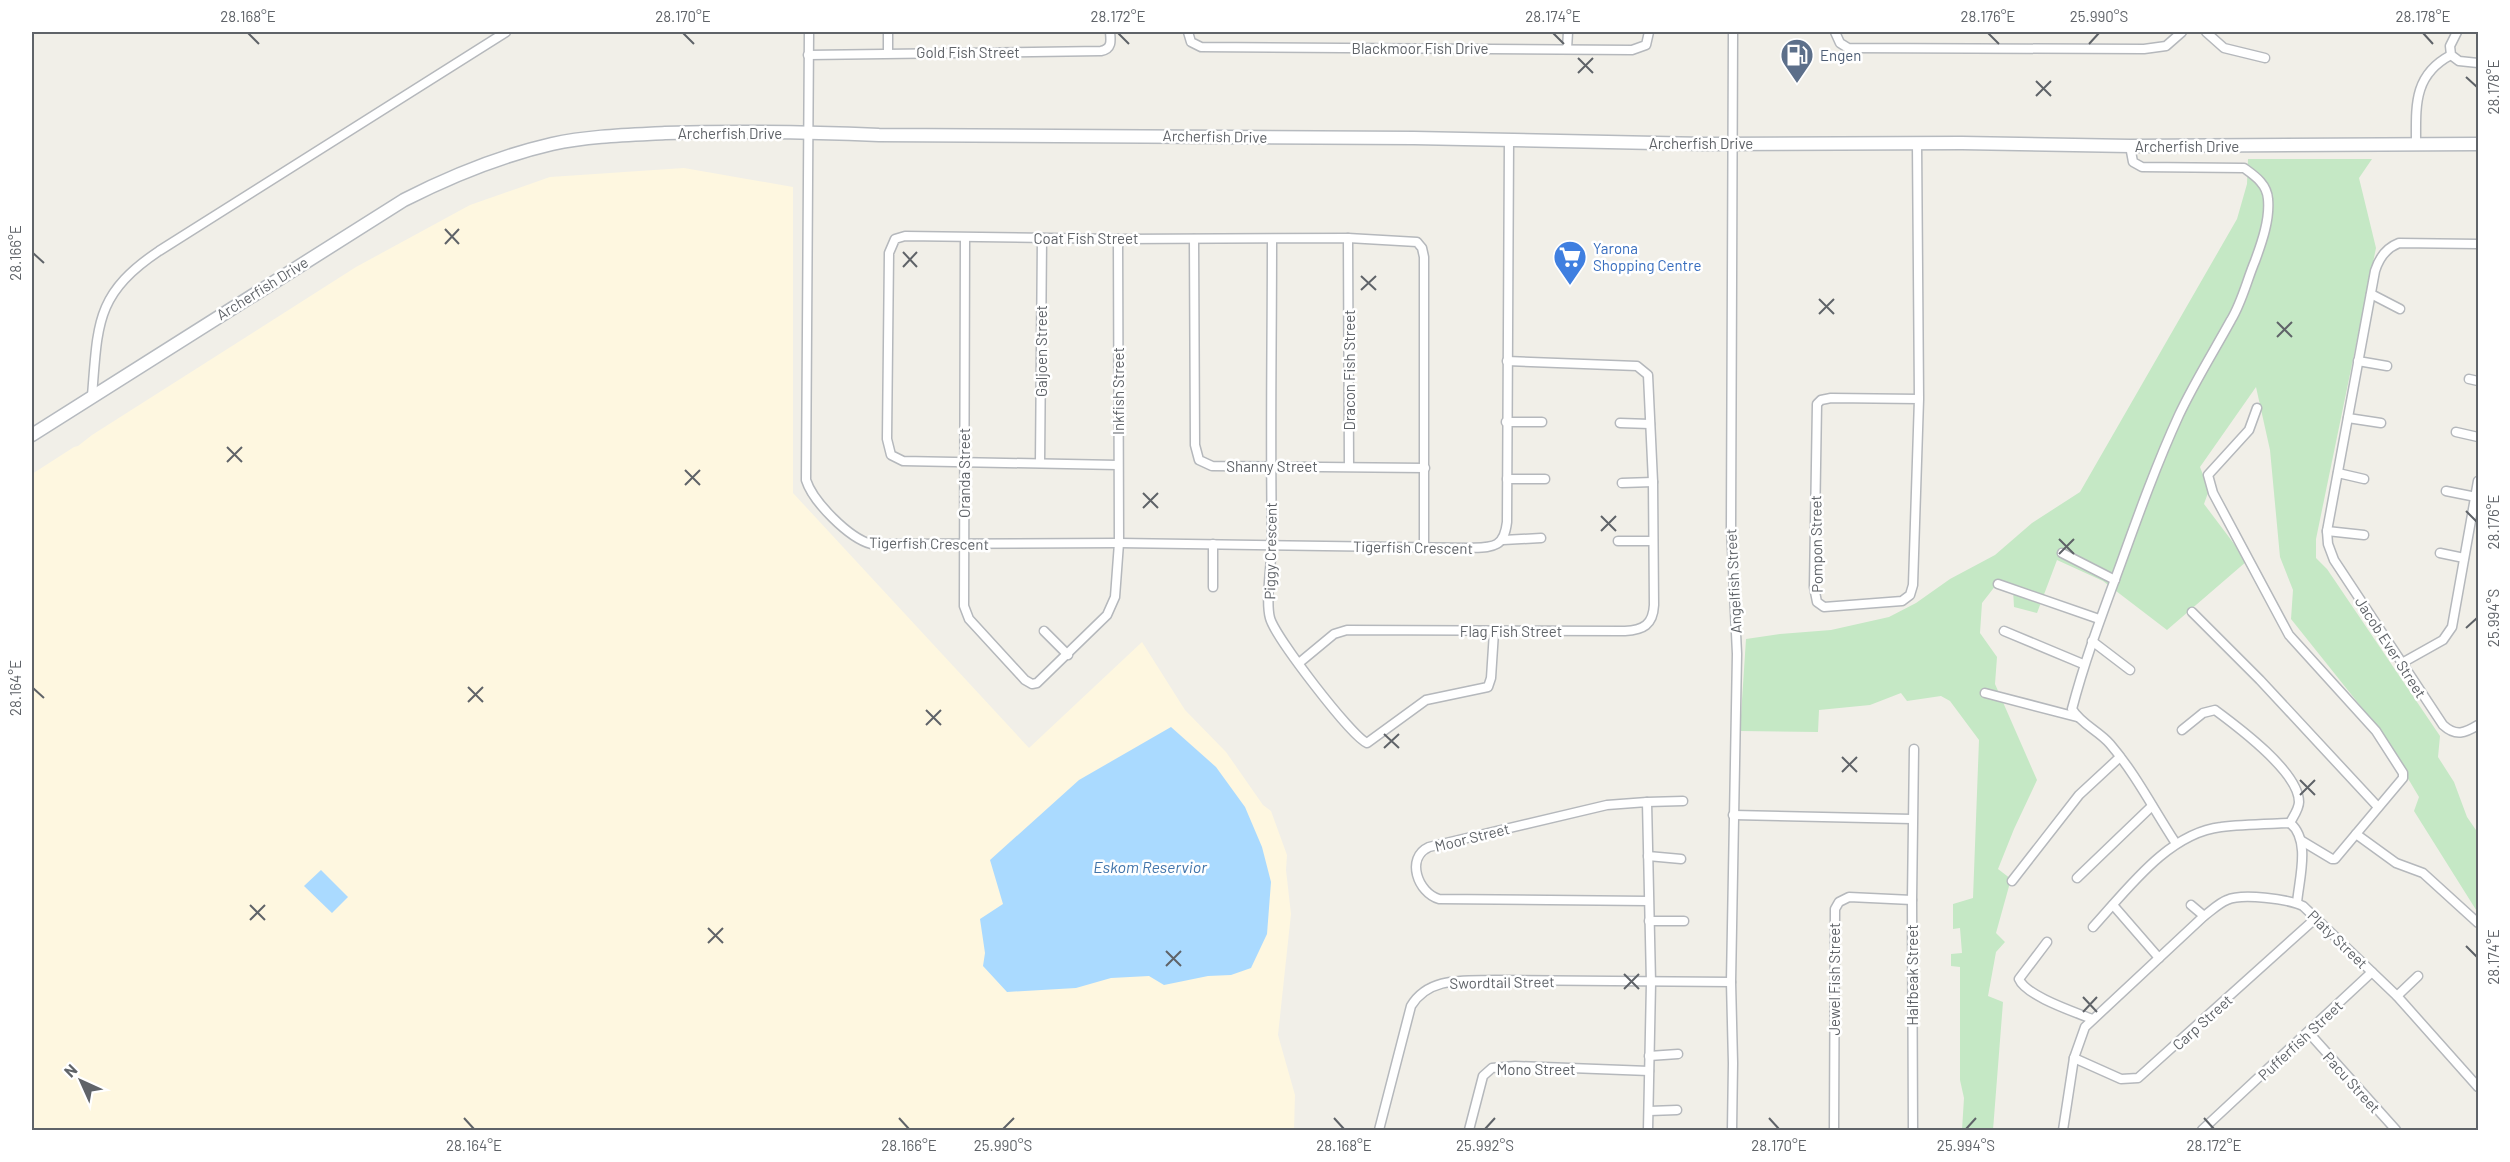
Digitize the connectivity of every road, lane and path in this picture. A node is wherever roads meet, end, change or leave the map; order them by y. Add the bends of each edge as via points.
1 (506, 32) edge
2 (809, 32) edge
3 (888, 32) edge
4 (1110, 32) edge
5 (1188, 32) edge
6 (1568, 32) edge
7 (1649, 32) edge
8 (1733, 32) edge
9 (1836, 32) edge
10 (2182, 32) edge
11 (2206, 32) edge
12 (2455, 32) edge
13 (1568, 49) junction
14 (888, 53) junction
15 (808, 55) junction
16 (2451, 55) junction
17 (2265, 58) dead end
18 (2478, 63) edge
19 (808, 132) junction
20 (1509, 140) junction
21 (1733, 143) junction
22 (1917, 143) junction
23 (2416, 144) junction
24 (2478, 144) edge
25 (2130, 146) junction
26 (965, 238) junction
27 (1042, 238) junction
28 (1348, 238) junction
29 (1118, 239) junction
30 (1194, 239) junction
31 (1272, 240) junction
32 (2478, 244) edge
33 (2371, 294) junction
34 (2400, 309) dead end
35 (1507, 361) junction
36 (2358, 361) junction
37 (2387, 366) dead end
38 (2469, 379) dead end
39 (2478, 381) edge
40 (92, 396) junction
41 (1919, 399) junction
42 (2257, 408) dead end
43 (2348, 418) junction
44 (1506, 422) junction
45 (1542, 422) dead end
46 (1620, 423) dead end
47 (2381, 423) dead end
48 (1650, 424) junction
49 (2456, 432) dead end
50 (32, 435) edge
51 (2478, 436) edge
52 (964, 462) junction
53 (1041, 463) junction
54 (1118, 465) junction
55 (1271, 465) junction
56 (1349, 466) junction
57 (1425, 468) junction
58 (2338, 473) junction
59 (1507, 479) junction
60 (1545, 479) dead end
61 (2364, 479) dead end
62 (2478, 481) edge
63 (1653, 482) junction
64 (1622, 483) dead end
65 (2446, 491) dead end
66 (2476, 497) junction
67 (2327, 531) junction
68 (2364, 535) dead end
69 (1540, 538) dead end
70 (1503, 540) junction
71 (1618, 541) dead end
72 (1653, 541) junction
73 (1119, 543) junction
74 (1213, 544) junction
75 (964, 545) junction
76 (1272, 545) junction
77 (1424, 548) junction
78 (2062, 553) dead end
79 (2440, 553) dead end
80 (2464, 558) junction
81 (2115, 580) junction
82 (1998, 584) dead end
83 (1213, 586) dead end
84 (2192, 612) dead end
85 (2099, 620) junction
86 (1044, 631) dead end
87 (2004, 631) dead end
88 (1494, 632) junction
89 (2091, 641) junction
90 (1068, 655) junction
91 (1299, 663) junction
92 (2402, 663) junction
93 (2083, 664) junction
94 (2130, 670) dead end
95 (1985, 693) dead end
96 (2077, 717) junction
97 (2478, 725) edge
98 (2182, 730) dead end
99 (1914, 749) dead end
100 (2121, 757) junction
101 (1683, 801) dead end
102 (1647, 802) junction
103 (2152, 806) junction
104 (2378, 807) junction
105 (1733, 815) junction
106 (1912, 819) junction
107 (2290, 823) junction
108 (2356, 834) junction
109 (2302, 841) junction
110 (2175, 843) junction
111 (1648, 856) junction
112 (1681, 859) dead end
113 (2077, 878) dead end
114 (2012, 881) dead end
115 (1912, 900) junction
116 (1648, 901) junction
117 (2297, 903) junction
118 (2113, 905) junction
119 (2191, 905) dead end
120 (2204, 916) junction
121 (2316, 918) junction
122 (1649, 921) junction
123 (1684, 921) dead end
124 (2478, 923) edge
125 (2093, 927) dead end
126 (2047, 942) dead end
127 (2158, 958) junction
128 (2372, 972) junction
129 (2418, 976) dead end
130 (1731, 982) junction
131 (1651, 983) junction
132 (2397, 996) junction
133 (2092, 1019) junction
134 (2309, 1033) junction
135 (1678, 1054) dead end
136 (1649, 1056) junction
137 (2074, 1058) junction
138 (1649, 1071) junction
139 (2478, 1086) edge
140 (1677, 1110) dead end
141 (1649, 1111) junction
142 (1379, 1131) edge
143 (1469, 1131) edge
144 (1648, 1131) edge
145 (1732, 1131) edge
146 (1834, 1131) edge
147 (1913, 1131) edge
148 (2063, 1131) edge
149 (2202, 1131) edge
150 (2396, 1131) edge

1 - 40 street via 129,273 116,287 102,316
2 - 15 street, Tigerfish Crescent
3 - 14 street
4 - 14 street, Gold Fish Street via 1110,46 1101,51
5 - 13 street, Blackmoor Fish Drive via 1191,42 1201,48
6 - 13 street
7 - 13 street, Blackmoor Fish Drive via 1647,43 1639,49
8 - 21 street, Angelfish Street
9 - 10 street via 1840,43 1848,48 2144,49 2166,46
11 - 17 street via 2224,48
12 - 16 street
14 - 15 street, Gold Fish Street
15 - 19 street, Tigerfish Crescent
16 - 18 street via 2460,61
16 - 23 street via 2431,69 2421,85
19 - 20 street, Archerfish Drive
19 - 40 street, Archerfish Drive via 600,137 555,143 486,164 430,187 381,214
19 - 75 street, Tigerfish Crescent via 808,486 846,530 866,543
20 - 21 street, Archerfish Drive
20 - 35 street
21 - 22 street, Archerfish Drive
21 - 105 street, Angelfish Street via 1731,527 1737,654
22 - 25 street, Archerfish Drive
22 - 41 street, Pompon Street
23 - 24 street, Archerfish Drive
23 - 25 street, Archerfish Drive
25 - 81 street via 2133,162 2142,167 2244,168 2256,176 2268,199 2264,236 2235,311 2180,413
26 - 27 street, Coat Fish Street
26 - 52 street, Oranda Street
26 - 52 street, Coat Fish Street via 903,236 891,245 887,439 889,452 898,461
27 - 29 street, Coat Fish Street
27 - 53 street, Galjoen Street
28 - 31 street, Coat Fish Street
28 - 56 street, Dracon Fish Street
28 - 57 street, Coat Fish Street via 1413,241 1422,248
29 - 30 street, Coat Fish Street
29 - 54 street, Inkfish Street
30 - 31 street, Coat Fish Street
30 - 55 street, Shanny Street via 1196,456 1212,466
31 - 55 street, Piggy Crescent
32 - 33 street, Jacob Ever Street via 2394,245 2377,265
33 - 34 street
33 - 36 street, Jacob Ever Street
35 - 44 street
35 - 48 street, Flag Fish Street via 1641,367 1650,382
36 - 37 street
36 - 43 street, Jacob Ever Street
38 - 39 street
40 - 50 street, Archerfish Drive
41 - 41 street, Pompon Street via 1912,590 1902,601 1824,607 1817,602 1814,587 1817,404 1831,398
42 - 104 street via 2249,430 2211,470 2208,479 2289,634 2376,731 2403,773
43 - 47 street
43 - 58 street, Jacob Ever Street
44 - 45 street
44 - 59 street
46 - 48 street
48 - 63 street, Flag Fish Street
49 - 51 street
52 - 53 street, Coat Fish Street
52 - 75 street, Oranda Street
53 - 54 street, Coat Fish Street
54 - 73 street, Inkfish Street
55 - 56 street, Shanny Street
55 - 76 street, Piggy Crescent
56 - 57 street, Shanny Street
57 - 77 street, Coat Fish Street
58 - 61 street
58 - 67 street, Jacob Ever Street
59 - 60 street
59 - 70 street
62 - 66 street
63 - 64 street
63 - 72 street, Flag Fish Street
65 - 66 street
66 - 80 street
67 - 68 street
67 - 92 street, Jacob Ever Street via 2331,554
69 - 70 street, Tigerfish Crescent
70 - 77 street, Tigerfish Crescent via 1482,548
71 - 72 street
72 - 88 street, Flag Fish Street via 1654,610 1645,627 1625,631
73 - 74 street, Tigerfish Crescent
73 - 75 street, Tigerfish Crescent
73 - 90 street, Oranda Street via 1112,607
74 - 76 street, Tigerfish Crescent
74 - 83 street
75 - 90 street, Oranda Street via 966,615 1017,671 1029,682 1037,683
76 - 77 street, Tigerfish Crescent
76 - 91 street, Piggy Crescent via 1269,616
78 - 81 street
79 - 80 street
80 - 92 street via 2450,631 2443,640
81 - 85 street
82 - 85 street
84 - 104 street
85 - 89 street
86 - 90 street
87 - 93 street
88 - 91 street, Flag Fish Street via 1347,630 1334,634
88 - 91 street, Piggy Crescent via 1488,687 1426,700 1367,743
89 - 93 street
89 - 94 street
92 - 97 street, Jacob Ever Street via 2447,729 2460,734
93 - 96 street via 2072,710
95 - 96 street
96 - 100 street via 2109,742
98 - 107 street via 2203,713 2215,710 2250,737 2297,789 2299,806
99 - 106 street, Halfbeak Street
100 - 103 street
100 - 114 street via 2079,795
101 - 102 street, Moor Street
102 - 111 street
102 - 116 street, Moor Street via 1607,804 1429,847 1418,854 1415,866 1425,891 1439,899
103 - 110 street
103 - 113 street
104 - 108 street
105 - 106 street
105 - 130 street, Angelfish Street
106 - 115 street, Halfbeak Street
107 - 109 street
107 - 110 street via 2218,827
108 - 109 street via 2335,859
108 - 124 street via 2396,863 2423,873
109 - 117 street
110 - 118 street
111 - 112 street
111 - 116 street
115 - 146 street, Jewel Fish Street via 1849,897 1835,909
115 - 147 street, Halfbeak Street
116 - 122 street
117 - 120 street, Platy Street via 2234,898
117 - 121 street, Platy Street
118 - 125 street
118 - 127 street
119 - 120 street
120 - 127 street, Platy Street
121 - 128 street, Platy Street
121 - 137 street, Carp Street via 2138,1078 2121,1079
122 - 123 street
122 - 131 street
126 - 133 street via 2023,972 2020,984
127 - 133 street, Platy Street
128 - 132 street
128 - 134 street, Pufferfish Street
129 - 132 street
130 - 131 street, Swordtail Street
130 - 145 street, Angelfish Street
131 - 136 street
131 - 142 street, Swordtail Street via 1495,980 1430,986 1411,1006
132 - 139 street
133 - 137 street, Platy Street
134 - 149 street, Pufferfish Street
134 - 150 street, Pacu Street
135 - 136 street
136 - 138 street
137 - 148 street, Platy Street
138 - 141 street
138 - 143 street, Mono Street via 1492,1068 1483,1077
140 - 141 street
141 - 144 street

